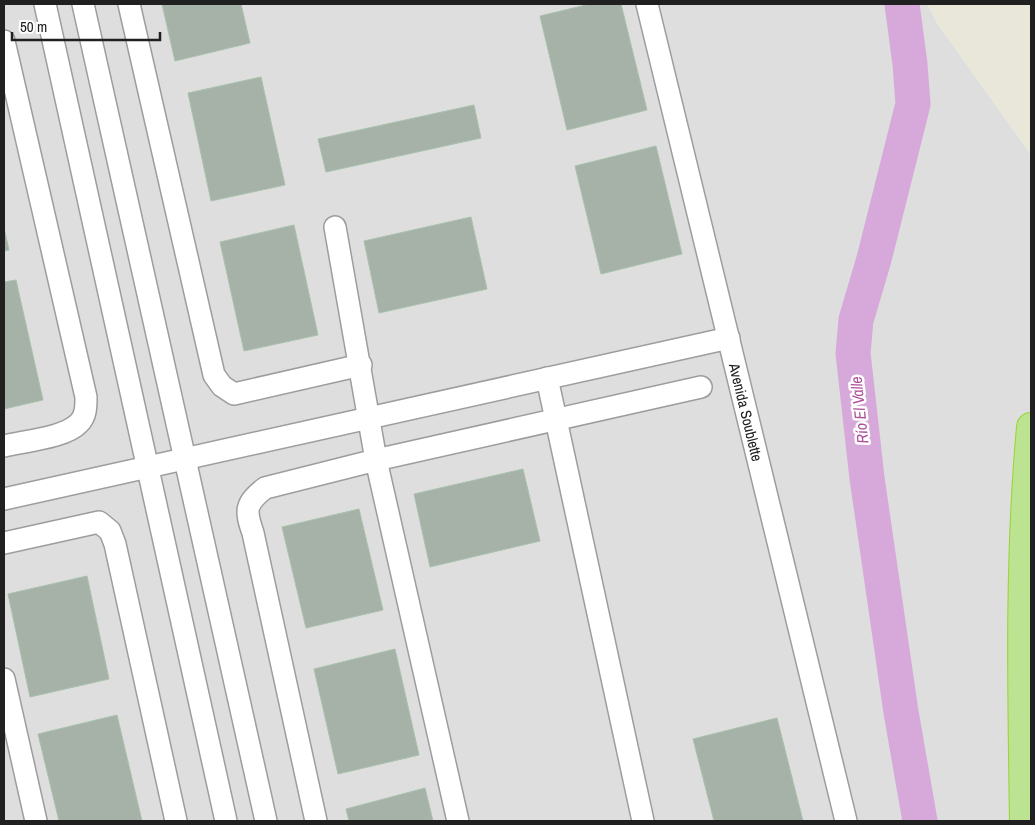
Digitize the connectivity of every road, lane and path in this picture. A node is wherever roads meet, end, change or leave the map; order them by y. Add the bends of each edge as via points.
1 (45, 4) edge
2 (83, 4) edge
3 (130, 4) edge
4 (647, 4) edge
5 (4, 41) edge
6 (335, 227) dead end
7 (729, 338) junction
8 (361, 365) junction
9 (547, 378) junction
10 (701, 387) dead end
11 (370, 417) junction
12 (556, 420) junction
13 (1031, 427) edge
14 (4, 446) edge
15 (187, 458) junction
16 (376, 460) junction
17 (149, 466) junction
18 (4, 499) edge
19 (4, 544) edge
20 (4, 679) edge
21 (36, 821) edge
22 (176, 821) edge
23 (226, 821) edge
24 (266, 821) edge
25 (316, 821) edge
26 (458, 821) edge
27 (644, 821) edge
28 (846, 821) edge
29 (1024, 821) edge

1 - 17 street
2 - 15 street
3 - 8 street via 214,375 234,394
4 - 7 street, Avenida Soublette
5 - 14 street via 86,397 86,410 80,423 66,432
6 - 8 street
7 - 9 street
7 - 28 street, Avenida Soublette
8 - 11 street
9 - 11 street
9 - 12 street
10 - 12 street
11 - 15 street
11 - 16 street
12 - 16 street
12 - 27 street
13 - 29 highway via 1025,491 1021,660
15 - 17 street
15 - 24 street
16 - 25 street via 265,488 251,499 246,513
16 - 26 street
17 - 18 street
17 - 23 street
19 - 22 street via 99,522 110,531
20 - 21 street

